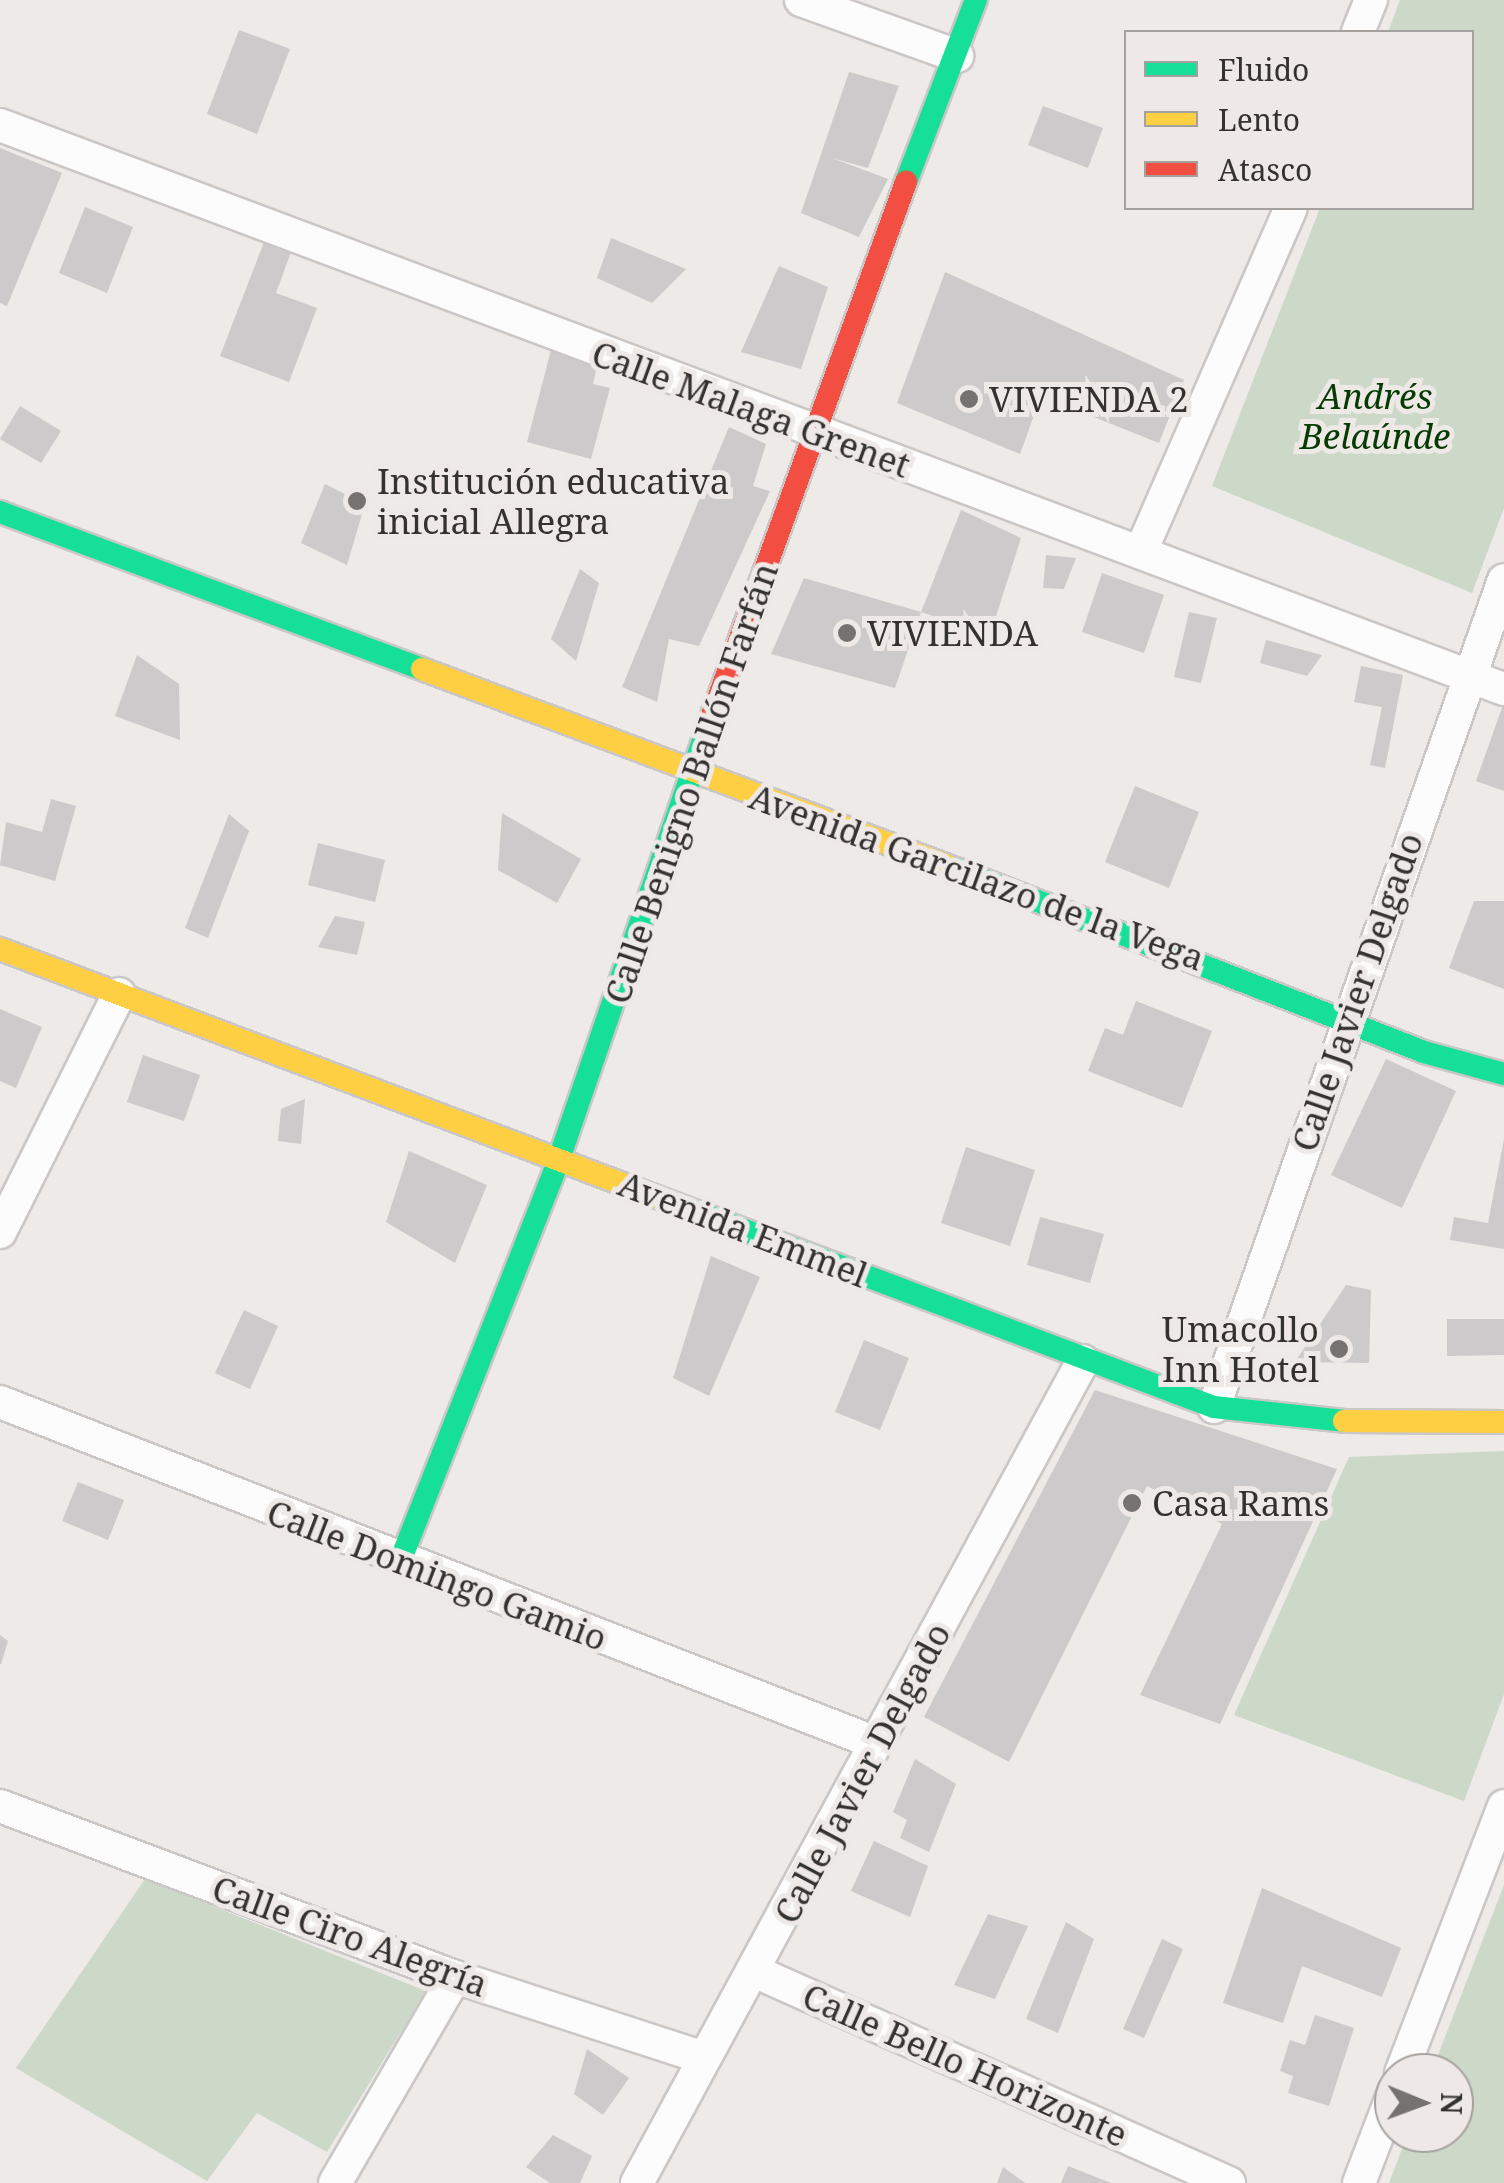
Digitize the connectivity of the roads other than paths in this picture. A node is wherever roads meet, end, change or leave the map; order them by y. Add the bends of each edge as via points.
1 (800, 0) edge
2 (976, 0) edge
3 (1371, 0) edge
4 (1359, 30) edge
5 (957, 56) junction
6 (0, 125) edge
7 (1289, 210) edge
8 (810, 432) junction
9 (0, 512) edge
10 (1141, 552) junction
11 (1504, 580) edge
12 (1464, 677) junction
13 (1504, 689) edge
14 (698, 772) junction
15 (0, 949) edge
16 (119, 994) junction
17 (1350, 1016) junction
18 (1504, 1074) edge
19 (559, 1159) junction
20 (0, 1232) edge
21 (1082, 1360) junction
22 (0, 1402) edge
23 (1214, 1406) junction
24 (1504, 1422) edge
25 (400, 1564) junction
26 (876, 1743) junction
27 (0, 1806) edge
28 (1504, 1806) edge
29 (756, 1972) junction
30 (455, 1977) junction
31 (1410, 2053) edge
32 (704, 2058) junction
33 (1374, 2144) edge
34 (335, 2183) edge
35 (638, 2183) edge
36 (1229, 2183) edge
37 (1359, 2183) edge

1 - 5 street
2 - 5 street, Calle Benigno Ballón Farfán
3 - 4 street
5 - 8 street, Calle Benigno Ballón Farfán
6 - 8 street, Calle Malaga Grenet
7 - 10 street
8 - 10 street, Calle Malaga Grenet
8 - 14 street, Calle Benigno Ballón Farfán
9 - 14 street, Avenida Garcilazo de la Vega
10 - 12 street, Calle Malaga Grenet
11 - 12 street, Calle Javier Delgado
12 - 13 street, Calle Malaga Grenet
12 - 17 street, Calle Javier Delgado
14 - 17 street, Avenida Garcilazo de la Vega
14 - 19 street, Calle Benigno Ballón Farfán
15 - 16 street, Avenida Emmel
16 - 19 street, Avenida Emmel
16 - 20 street
17 - 18 street, Avenida Garcilazo de la Vega via 1424,1052
17 - 23 street, Calle Javier Delgado
19 - 21 street, Avenida Emmel
19 - 25 street, Calle Benigno Ballón Farfán
21 - 23 street, Avenida Emmel
21 - 26 street, Calle Javier Delgado
22 - 25 street, Calle Domingo Gamio
23 - 24 street, Avenida Emmel via 1313,1422
25 - 26 street, Calle Domingo Gamio
26 - 29 street, Calle Javier Delgado
27 - 30 street, Calle Ciro Alegría
28 - 31 street
29 - 32 street, Calle Javier Delgado
29 - 36 street, Calle Bello Horizonte
30 - 32 street, Calle Ciro Alegría
30 - 34 street
32 - 35 street, Calle Javier Delgado
33 - 37 street

